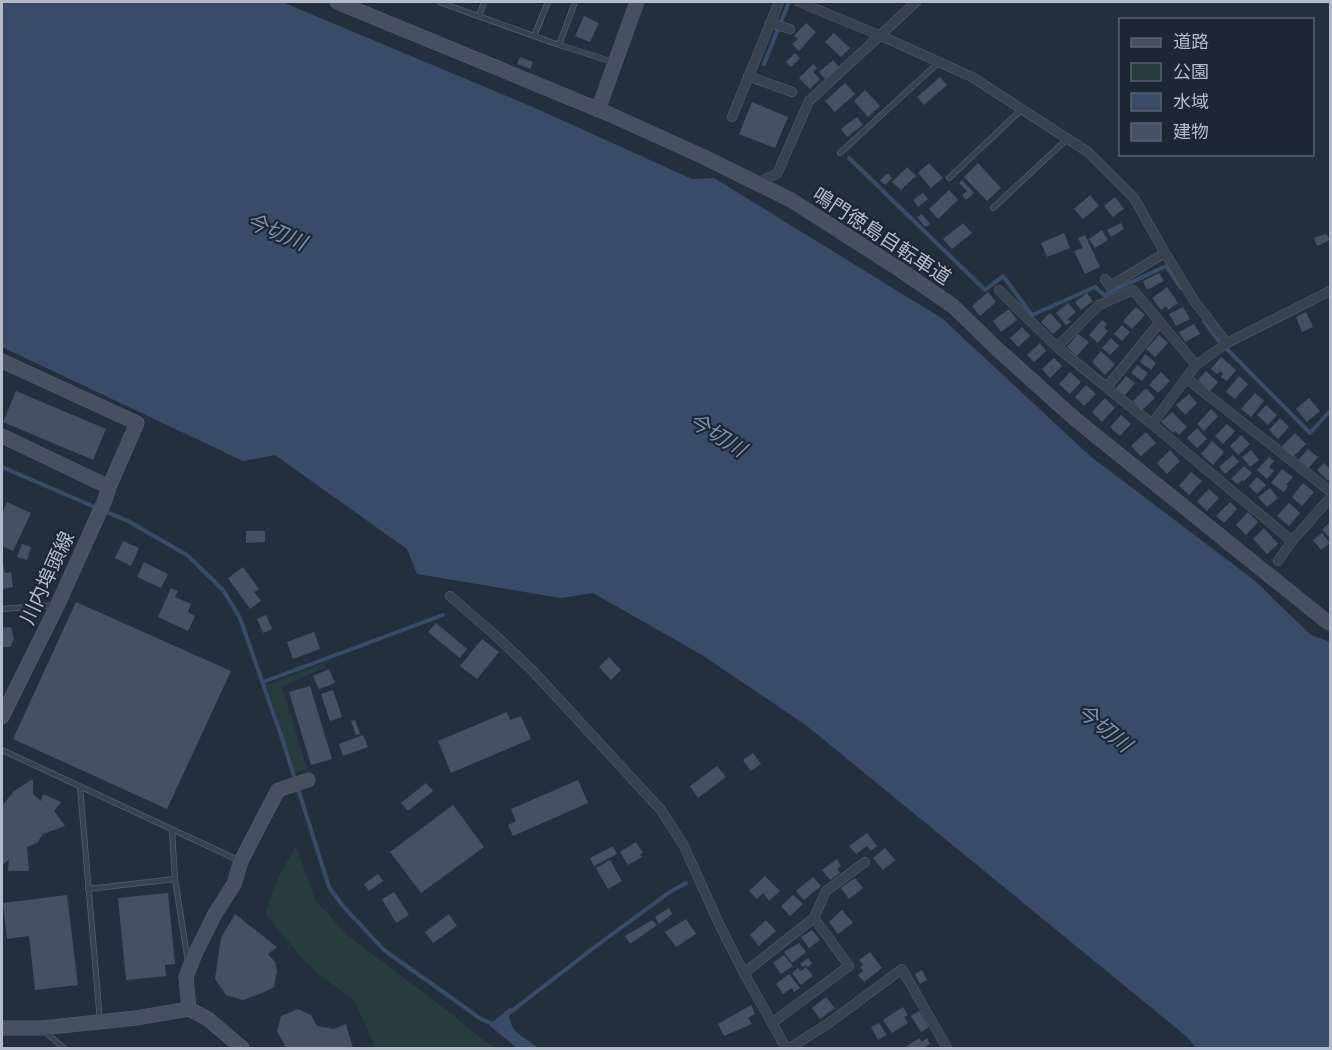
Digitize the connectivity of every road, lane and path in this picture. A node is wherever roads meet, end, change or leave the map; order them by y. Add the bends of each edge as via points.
1 (337, 2) edge
2 (439, 2) edge
3 (484, 2) edge
4 (548, 2) edge
5 (575, 2) edge
6 (636, 2) edge
7 (779, 2) edge
8 (800, 2) edge
9 (916, 2) edge
10 (479, 16) junction
11 (770, 23) junction
12 (790, 29) dead end
13 (879, 35) junction
14 (534, 36) junction
15 (559, 45) junction
16 (615, 62) junction
17 (939, 62) junction
18 (748, 76) junction
19 (792, 92) dead end
20 (1022, 109) junction
21 (598, 110) junction
22 (732, 117) dead end
23 (1067, 139) junction
24 (840, 153) dead end
25 (950, 178) dead end
26 (756, 183) junction
27 (993, 208) dead end
28 (1165, 253) junction
29 (1105, 279) dead end
30 (999, 290) dead end
31 (1330, 291) edge
32 (1160, 322) junction
33 (1227, 343) junction
34 (1057, 347) junction
35 (2, 361) edge
36 (1196, 365) junction
37 (1186, 378) junction
38 (1107, 387) junction
39 (1152, 424) junction
40 (2, 436) edge
41 (109, 487) junction
42 (1330, 491) edge
43 (1330, 498) edge
44 (1292, 541) junction
45 (1278, 561) dead end
46 (450, 596) dead end
47 (58, 604) junction
48 (2, 609) edge
49 (1330, 623) edge
50 (2, 717) edge
51 (2, 750) edge
52 (308, 780) dead end
53 (80, 787) junction
54 (172, 830) junction
55 (241, 861) junction
56 (865, 862) dead end
57 (175, 879) junction
58 (88, 889) junction
59 (814, 918) junction
60 (189, 969) junction
61 (744, 974) junction
62 (189, 1009) junction
63 (100, 1022) junction
64 (772, 1023) junction
65 (2, 1028) edge
66 (40, 1028) junction
67 (64, 1048) edge
68 (242, 1048) edge
69 (788, 1048) edge
70 (947, 1048) edge

1 - 21 main road, 鳴門徳島自転車道
2 - 10 lane
3 - 10 lane
4 - 14 lane
5 - 15 lane
6 - 16 main road
7 - 11 street
8 - 13 street
9 - 13 street
10 - 14 lane
11 - 12 street
11 - 18 street
13 - 17 street
13 - 26 street via 808,101 777,174
14 - 15 lane
15 - 16 lane
16 - 21 main road
17 - 20 street via 972,76
17 - 24 lane
18 - 19 street
18 - 22 street
20 - 23 street
20 - 25 lane
21 - 26 main road, 鳴門徳島自転車道
23 - 27 lane
23 - 28 street via 1095,158 1134,198
26 - 49 main road, 鳴門徳島自転車道 via 791,200 953,306 1075,419
28 - 29 street via 1110,286
28 - 33 street
30 - 34 street
31 - 33 street
32 - 34 street via 1133,290 1100,305
32 - 36 street
32 - 38 street
33 - 36 street
34 - 38 street
35 - 41 main road, 川内埠頭線 via 137,423
36 - 37 street
37 - 39 street
37 - 42 street
38 - 39 street
39 - 44 street
40 - 41 main road
41 - 47 main road, 川内埠頭線
43 - 44 street
44 - 45 street
46 - 61 street via 532,670 661,810 684,846
47 - 48 lane
47 - 50 main road, 川内埠頭線
51 - 53 lane
52 - 55 main road via 278,790
53 - 54 lane
53 - 58 lane
54 - 55 lane
54 - 57 lane
55 - 60 main road via 234,884
56 - 59 street via 826,891
57 - 58 lane
57 - 60 lane
58 - 63 lane
59 - 61 street
59 - 64 street via 849,966
60 - 62 main road
61 - 64 street
62 - 63 main road
62 - 68 main road via 208,1019
63 - 66 main road
64 - 69 street
65 - 66 main road
66 - 67 lane
69 - 70 street via 830,1023 902,969

